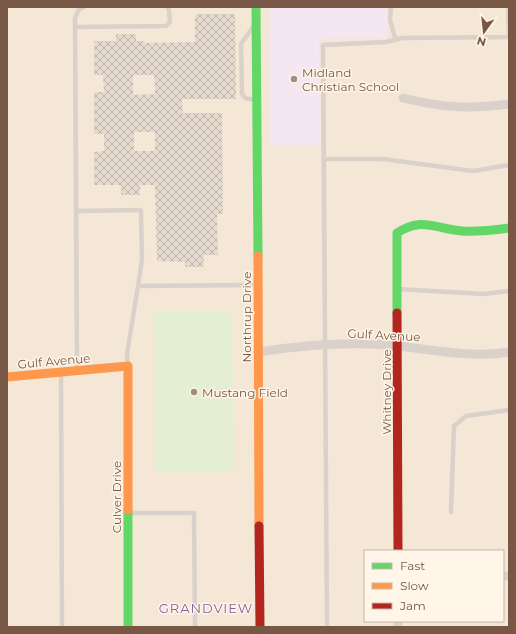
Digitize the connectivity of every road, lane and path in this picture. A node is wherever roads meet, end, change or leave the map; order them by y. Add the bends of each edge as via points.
1 (84, 7) edge
2 (167, 7) edge
3 (256, 7) edge
4 (391, 7) edge
5 (508, 7) edge
6 (256, 22) junction
7 (76, 27) junction
8 (509, 37) edge
9 (395, 38) junction
10 (403, 98) dead end
11 (256, 100) junction
12 (509, 104) edge
13 (325, 158) junction
14 (509, 165) edge
15 (76, 211) junction
16 (509, 228) edge
17 (258, 284) junction
18 (138, 286) junction
19 (397, 289) junction
20 (509, 291) edge
21 (324, 345) junction
22 (398, 346) junction
23 (258, 352) junction
24 (509, 352) edge
25 (128, 366) junction
26 (77, 371) junction
27 (61, 372) junction
28 (7, 377) edge
29 (509, 410) edge
30 (451, 512) dead end
31 (128, 514) junction
32 (398, 550) edge
33 (62, 627) edge
34 (128, 627) edge
35 (195, 627) edge
36 (260, 627) edge
37 (327, 627) edge

1 - 7 lane via 77,12
2 - 7 lane via 170,22 166,26
3 - 6 street, Northrup Drive
4 - 9 lane via 390,20
5 - 8 lane
6 - 11 street, Northrup Drive
6 - 11 lane via 241,44 242,94 245,98
7 - 15 lane
8 - 9 lane
9 - 13 lane via 386,42 323,45
10 - 12 street via 432,105 474,108
11 - 17 street, Northrup Drive
13 - 14 lane via 383,159 473,171
13 - 21 lane
15 - 18 lane via 141,210 142,260
15 - 26 lane
16 - 19 street, Whitney Drive via 457,230 427,223 408,224 398,233
17 - 18 lane
17 - 23 street, Northrup Drive
18 - 25 lane
19 - 20 lane via 484,294
19 - 22 street, Whitney Drive
21 - 22 street, Gulf Avenue
21 - 23 street, Gulf Avenue
21 - 37 lane
22 - 24 street, Gulf Avenue via 451,353
22 - 32 street, Whitney Drive
23 - 36 street, Northrup Drive
25 - 26 street, Gulf Avenue
25 - 31 street, Culver Drive
26 - 27 street, Gulf Avenue
27 - 28 street, Gulf Avenue
27 - 33 lane
29 - 30 lane via 466,416 454,426
31 - 34 street, Culver Drive
31 - 35 lane via 194,513

